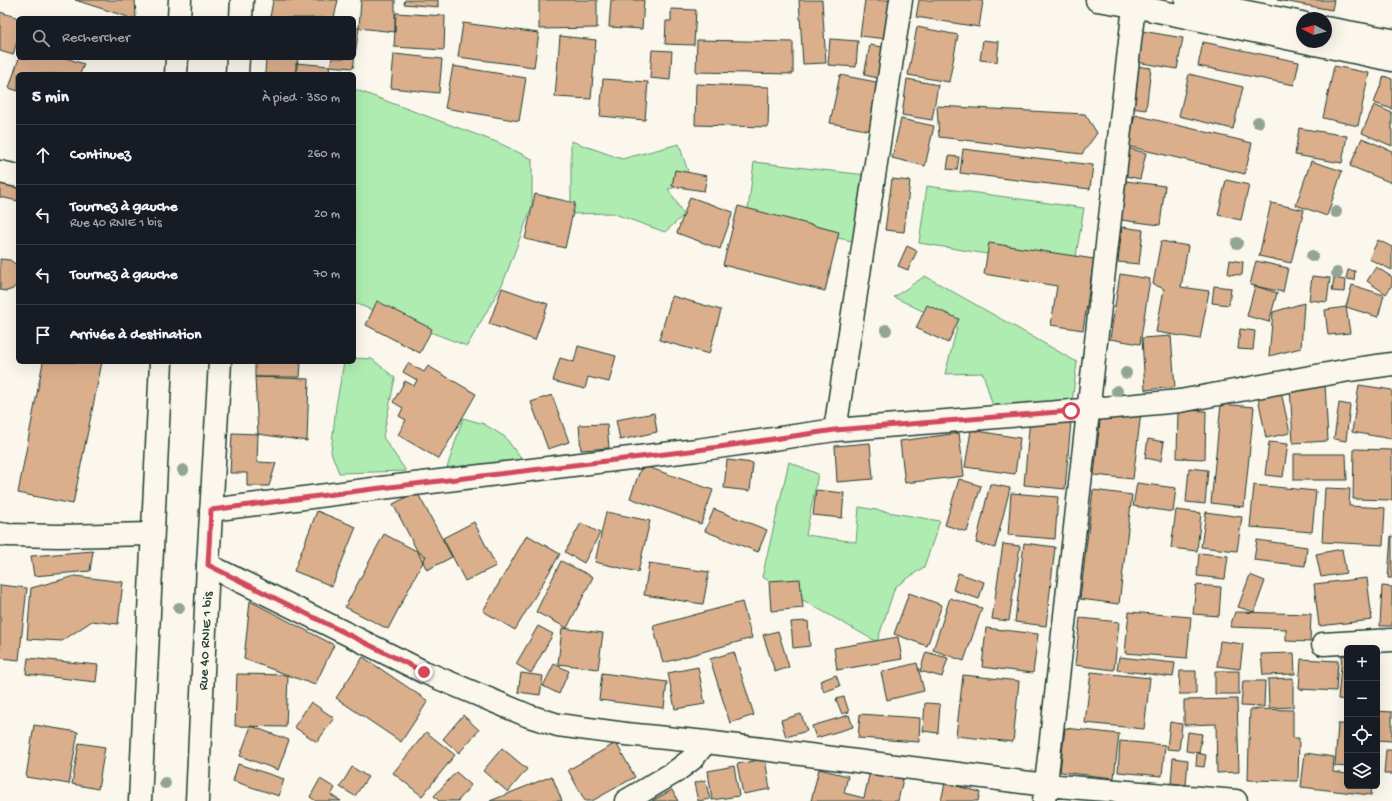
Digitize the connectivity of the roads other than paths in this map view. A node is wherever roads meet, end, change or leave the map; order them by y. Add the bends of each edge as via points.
1 (180, 0) edge
2 (242, 0) edge
3 (900, 0) edge
4 (1097, 0) edge
5 (1186, 0) edge
6 (1134, 6) junction
7 (179, 16) edge
8 (241, 16) edge
9 (1296, 22) edge
10 (1332, 29) edge
11 (1392, 40) edge
12 (177, 60) edge
13 (238, 60) edge
14 (1392, 60) edge
15 (176, 72) edge
16 (237, 72) edge
17 (0, 172) edge
18 (16, 176) edge
19 (161, 364) edge
20 (220, 364) edge
21 (1392, 364) edge
22 (1089, 410) junction
23 (835, 430) junction
24 (211, 510) junction
25 (0, 534) edge
26 (152, 534) junction
27 (208, 565) junction
28 (1392, 640) edge
29 (1323, 644) dead end
30 (706, 742) junction
31 (1045, 793) edge
32 (1213, 800) edge
33 (140, 801) edge
34 (197, 801) edge
35 (626, 801) edge
36 (1236, 801) edge

1 - 7 street
2 - 8 street
3 - 23 street
4 - 6 street
5 - 9 street
6 - 14 street
6 - 22 street
10 - 11 street
12 - 15 street
13 - 16 street
17 - 18 street
19 - 26 street
20 - 24 street, Rue 40 RNIE 1 bis
21 - 22 street via 1180,401
22 - 23 street
22 - 31 street
23 - 24 street via 698,450
24 - 27 street, Rue 40 RNIE 1 bis
25 - 26 street
26 - 33 street
27 - 30 street via 424,672 529,716 558,725
27 - 34 street, Rue 40 RNIE 1 bis
28 - 29 street
30 - 31 street
30 - 35 street via 692,759 675,772
31 - 32 street
32 - 36 street

